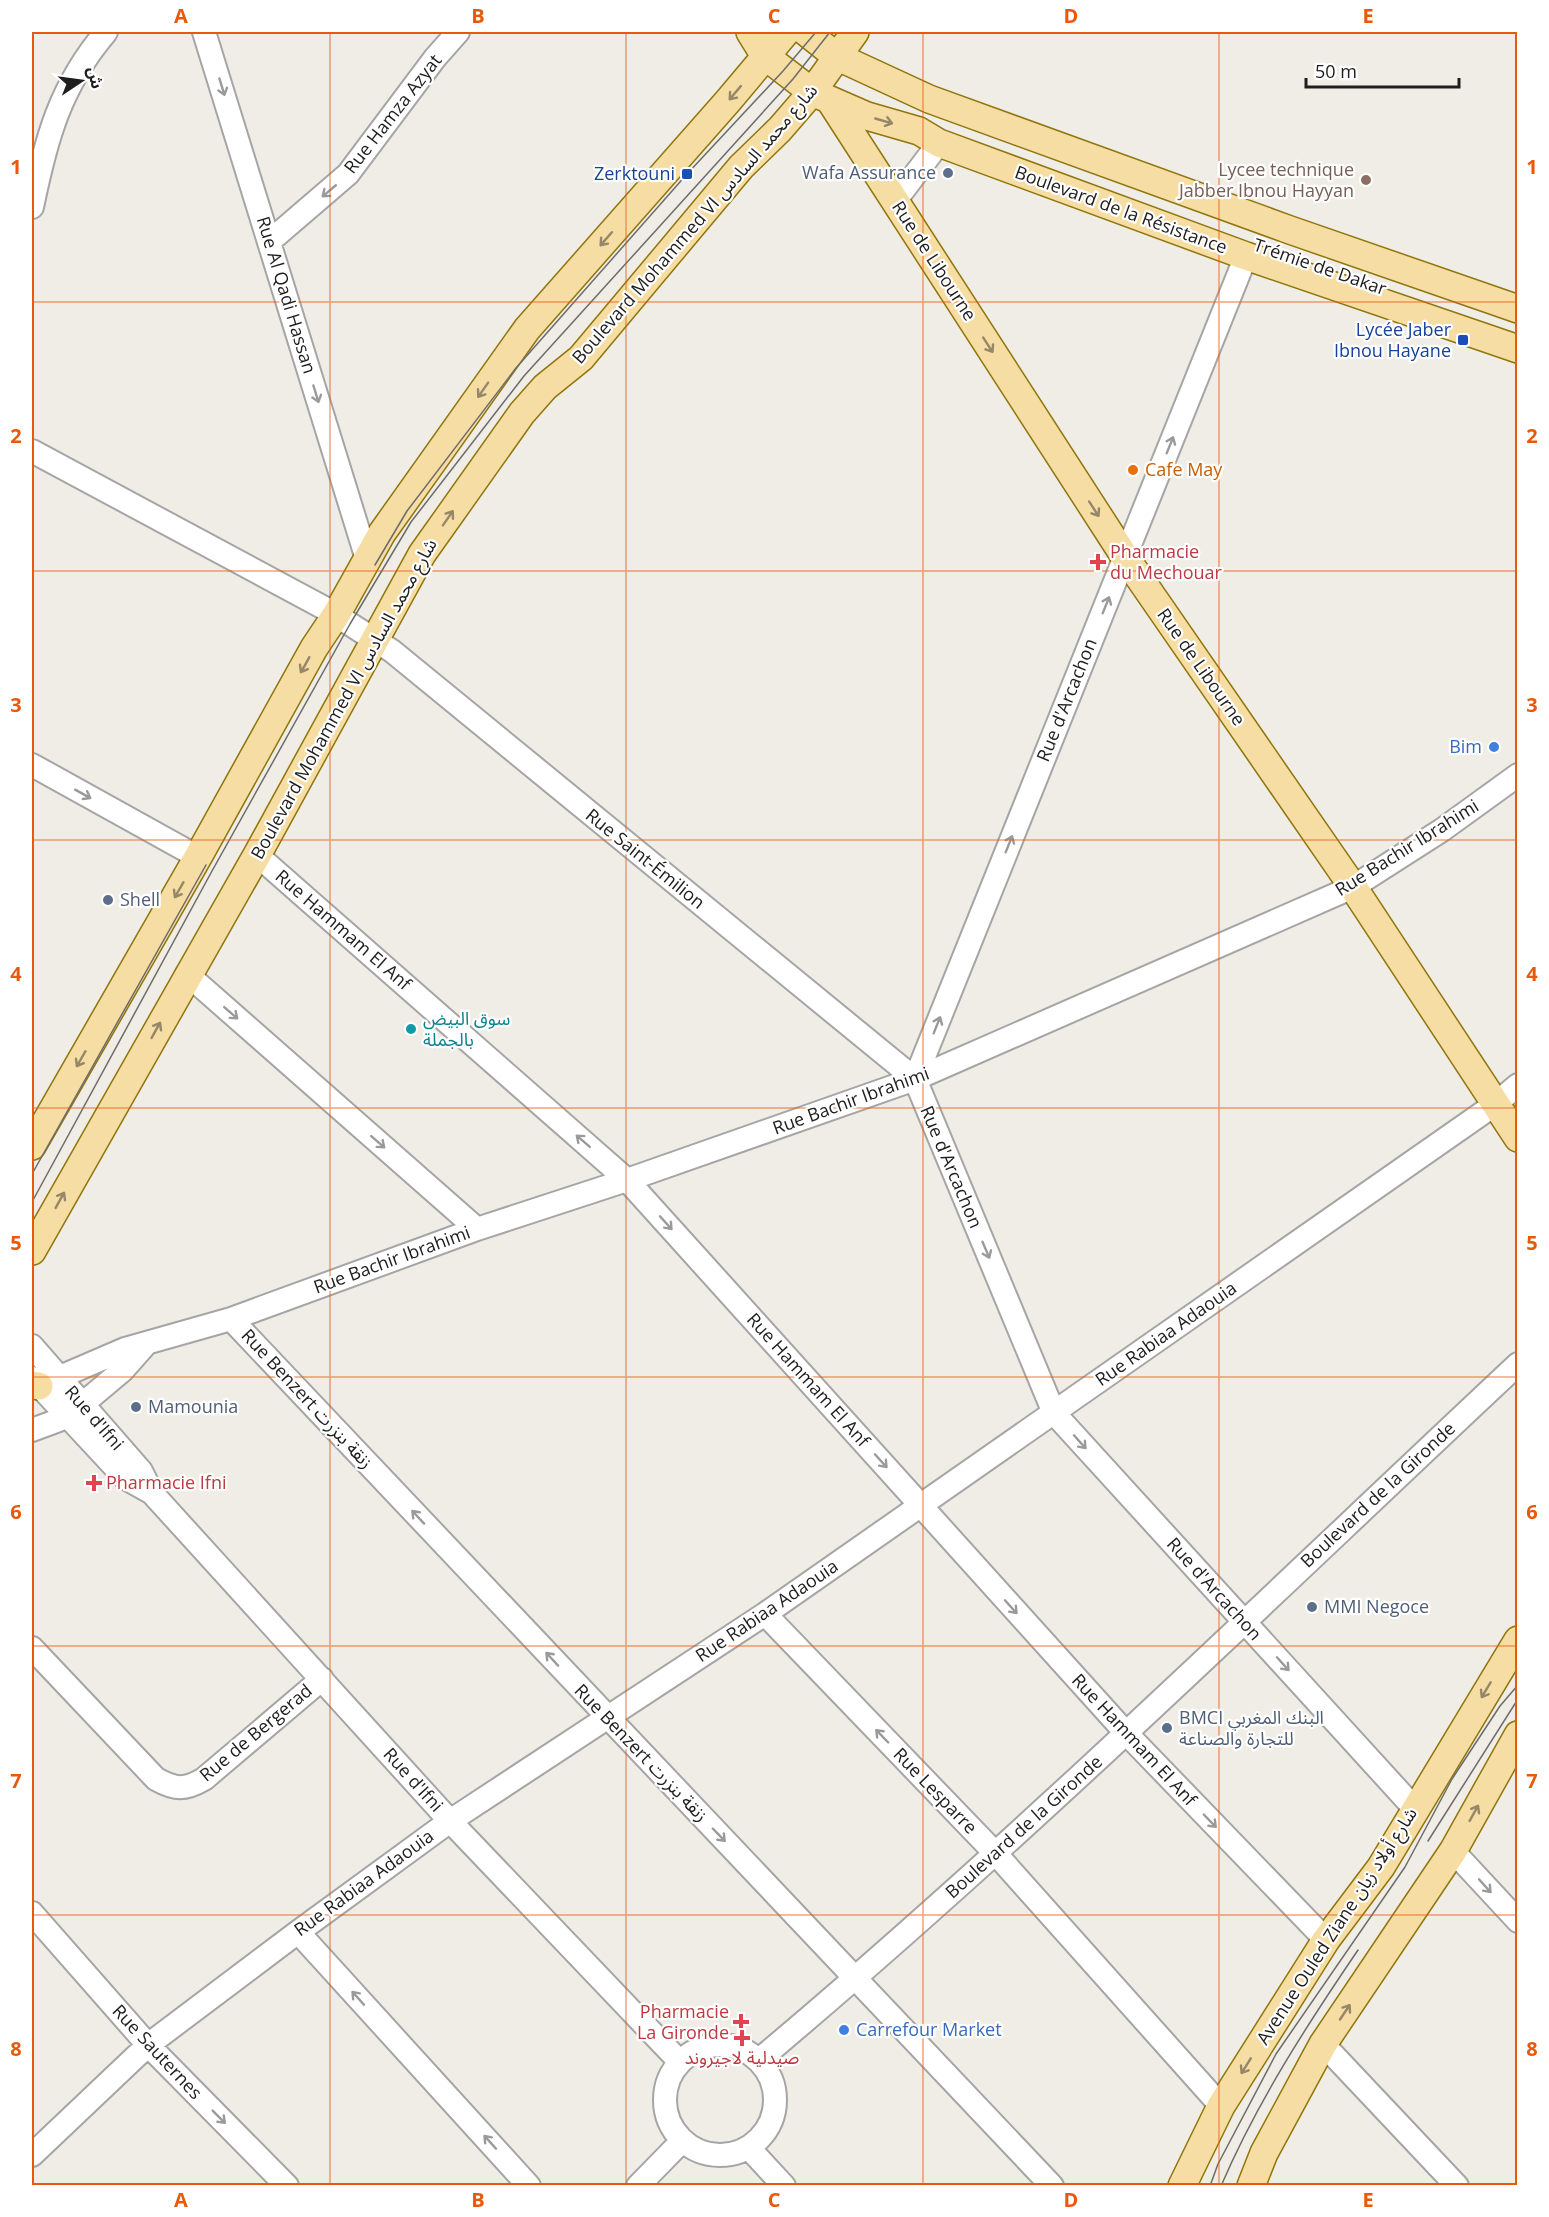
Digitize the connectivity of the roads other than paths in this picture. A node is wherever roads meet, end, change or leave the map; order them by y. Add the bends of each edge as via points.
1 (106, 32) edge
2 (204, 32) edge
3 (458, 32) edge
4 (750, 32) edge
5 (786, 32) edge
6 (806, 32) edge
7 (855, 32) edge
8 (836, 56) junction
9 (765, 57) junction
10 (822, 97) junction
11 (929, 99) junction
12 (929, 137) junction
13 (895, 201) junction
14 (32, 207) edge
15 (270, 241) junction
16 (1246, 256) junction
17 (1518, 309) edge
18 (1518, 321) edge
19 (1518, 335) edge
20 (1518, 349) edge
21 (32, 451) edge
22 (1125, 557) junction
23 (368, 559) junction
24 (336, 615) junction
25 (375, 640) junction
26 (32, 765) edge
27 (1518, 775) edge
28 (257, 855) junction
29 (198, 856) junction
30 (1353, 887) junction
31 (187, 974) junction
32 (915, 1079) junction
33 (1518, 1085) edge
34 (1494, 1105) junction
35 (1518, 1138) edge
36 (32, 1146) edge
37 (627, 1180) junction
38 (477, 1229) junction
39 (32, 1251) edge
40 (231, 1318) junction
41 (146, 1344) junction
42 (32, 1346) edge
43 (1518, 1364) edge
44 (40, 1382) edge
45 (75, 1411) junction
46 (1054, 1413) junction
47 (32, 1430) edge
48 (921, 1505) junction
49 (765, 1614) junction
50 (1243, 1621) junction
51 (1518, 1640) edge
52 (32, 1648) edge
53 (322, 1679) junction
54 (606, 1717) junction
55 (1126, 1734) junction
56 (1518, 1735) edge
57 (1415, 1809) junction
58 (450, 1821) junction
59 (1453, 1851) junction
60 (996, 1854) junction
61 (32, 1913) edge
62 (1518, 1921) edge
63 (298, 1932) junction
64 (1326, 1940) junction
65 (855, 1978) junction
66 (1323, 2044) junction
67 (148, 2045) junction
68 (759, 2060) junction
69 (680, 2062) junction
70 (1221, 2106) junction
71 (682, 2141) junction
72 (749, 2148) junction
73 (32, 2155) edge
74 (287, 2186) edge
75 (529, 2186) edge
76 (638, 2186) edge
77 (784, 2186) edge
78 (1052, 2186) edge
79 (1182, 2186) edge
80 (1251, 2186) edge
81 (1457, 2186) edge

1 - 14 street via 56,112
2 -> 15 street, Rue Al Qadi Hassan
3 -> 15 street, Rue Hamza Azyat via 348,174
4 - 9 main road, Boulevard de la Résistance
5 - 9 main road
6 - 8 main road
7 - 8 main road, Boulevard Mohammed VI شارع محمد السادس
8 - 10 main road, Boulevard Mohammed VI شارع محمد السادس
8 - 11 main road
9 - 10 main road, Boulevard de la Résistance
9 -> 23 main road via 527,329 382,533
10 -> 12 main road, Boulevard de la Résistance
10 - 13 main road, Rue de Libourne
25 -> 10 main road, Boulevard Mohammed VI شارع محمد السادس via 422,554 522,413 545,387 581,358 741,167 780,129
11 - 17 main road
11 - 18 main road, Trémie de Dakar via 968,124
12 - 13 street
12 - 16 main road, Boulevard de la Résistance
12 - 19 main road, Trémie de Dakar via 983,144 1163,212
13 -> 22 main road, Rue de Libourne
15 -> 23 street, Rue Al Qadi Hassan
16 - 20 main road, Boulevard de la Résistance
22 -> 16 street, Rue d'Arcachon
21 - 24 street, Rue Saint-Émilion
22 - 30 main road, Rue de Libourne
32 -> 22 street, Rue d'Arcachon
23 - 24 main road
24 - 25 street, Rue Saint-Émilion
24 -> 29 main road
25 - 28 main road, Boulevard Mohammed VI شارع محمد السادس
25 - 32 street, Rue Saint-Émilion
26 -> 29 street
27 - 30 street, Rue Bachir Ibrahimi
28 - 31 main road, Boulevard Mohammed VI شارع محمد السادس
37 -> 28 street, Rue Hammam El Anf
29 -> 36 main road
30 - 32 street, Rue Bachir Ibrahimi
30 - 34 main road, Rue de Libourne
31 -> 38 street
39 -> 31 main road, Boulevard Mohammed VI شارع محمد السادس
32 - 37 street, Rue Bachir Ibrahimi
32 -> 46 street, Rue d'Arcachon
33 - 34 street, Rue Rabiaa Adaouia
34 - 35 main road, Rue de Libourne
34 - 46 street, Rue Rabiaa Adaouia
37 - 38 street, Rue Bachir Ibrahimi
37 -> 48 street, Rue Hammam El Anf
38 - 40 street, Rue Bachir Ibrahimi
40 - 41 street, Rue Bachir Ibrahimi
54 -> 40 street, Rue Benzert زنقة بنزرت
41 - 44 street, Rue Bachir Ibrahimi
41 - 45 street via 132,1362
42 - 44 street, Rue d'Ifni
43 - 50 street, Boulevard de la Gironde
44 - 45 street, Rue d'Ifni
45 - 47 street
45 - 53 street, Rue d'Ifni via 141,1471 152,1493
46 - 48 street, Rue Rabiaa Adaouia
46 -> 50 street, Rue d'Arcachon
48 - 49 street, Rue Rabiaa Adaouia
48 -> 55 street, Rue Hammam El Anf
49 - 54 street, Rue Rabiaa Adaouia
60 -> 49 street, Rue Lesparre
50 - 55 street, Boulevard de la Gironde
50 -> 57 street, Rue d'Arcachon
51 -> 57 main road, Avenue Ouled Ziane شارع أولاد زيان
52 - 53 street, Rue de Bergerad via 156,1779 179,1788 204,1779
53 - 58 street, Rue d'Ifni
54 - 58 street, Rue Rabiaa Adaouia
54 -> 65 street, Rue Benzert زنقة بنزرت
55 - 60 street, Boulevard de la Gironde
55 -> 64 street, Rue Hammam El Anf
59 -> 56 main road
57 - 64 main road, Avenue Ouled Ziane شارع أولاد زيان via 1381,1867
58 - 63 street, Rue Rabiaa Adaouia
58 - 69 street, Rue d'Ifni
59 -> 62 street
66 -> 59 main road
60 - 65 street, Boulevard de la Gironde
60 - 70 street, Rue Lesparre
61 - 67 street, Rue Sauternes
63 - 67 street, Rue Rabiaa Adaouia
75 -> 63 street
64 -> 70 main road, Avenue Ouled Ziane شارع أولاد زيان
65 - 68 street, Boulevard de la Gironde
65 - 78 street, Rue Benzert زنقة بنزرت
66 - 80 main road via 1264,2153
66 - 81 street
67 - 73 street, Rue Rabiaa Adaouia
67 -> 74 street, Rue Sauternes
68 - 69 street via 747,2051 719,2045 704,2047
68 - 72 street via 776,2099 769,2127
69 - 71 street via 669,2081 665,2102 673,2130
70 - 79 main road, Avenue Ouled Ziane شارع أولاد زيان
71 - 72 street via 715,2156 733,2155
71 - 76 street
72 - 77 street

